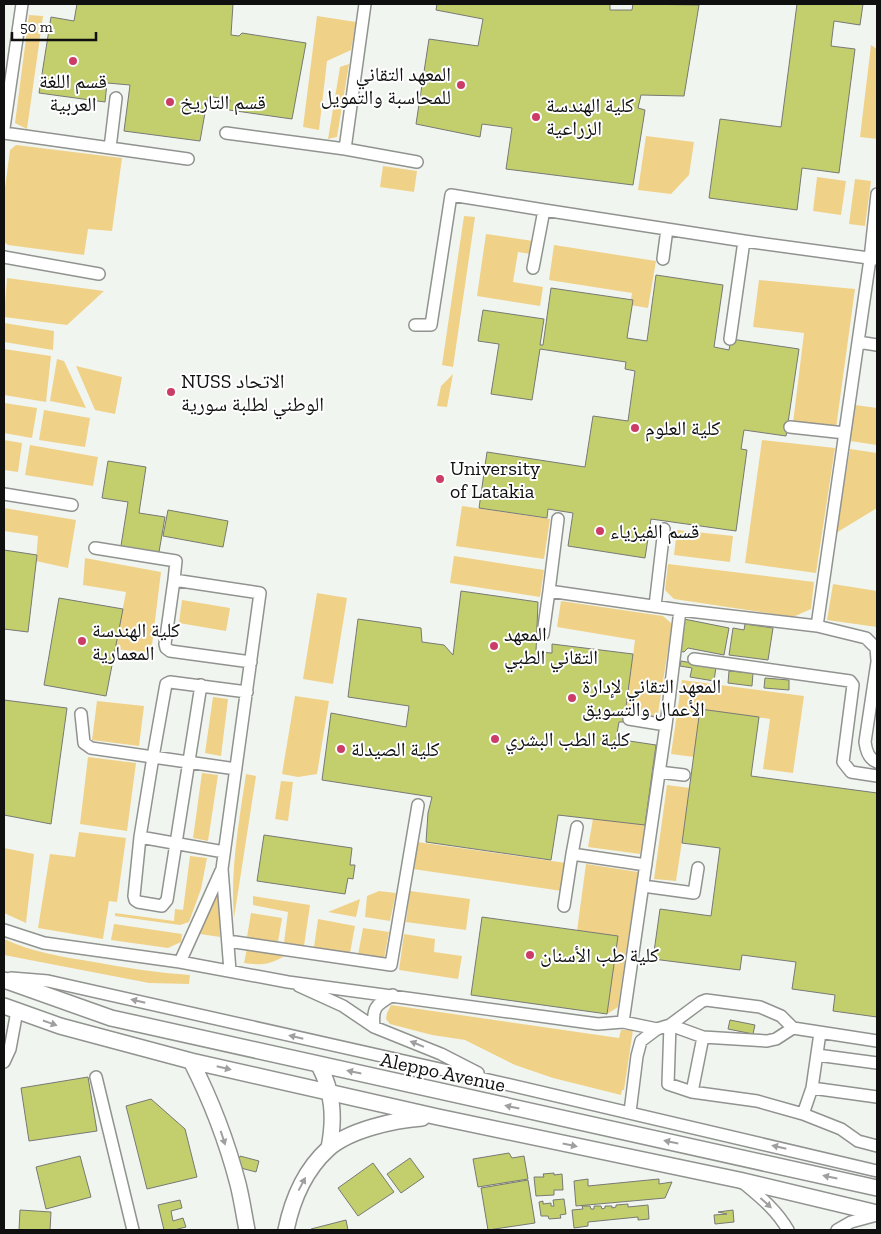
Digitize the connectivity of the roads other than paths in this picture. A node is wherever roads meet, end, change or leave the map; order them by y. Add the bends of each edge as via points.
1 (22, 4) edge
2 (365, 4) edge
3 (116, 98) dead end
4 (4, 128) edge
5 (4, 132) edge
6 (226, 133) dead end
7 (110, 148) junction
8 (345, 149) junction
9 (188, 159) dead end
10 (417, 162) dead end
11 (877, 194) edge
12 (544, 210) junction
13 (667, 229) junction
14 (744, 241) junction
15 (4, 257) edge
16 (874, 259) edge
17 (663, 260) dead end
18 (533, 268) dead end
19 (99, 274) dead end
20 (415, 325) dead end
21 (730, 339) dead end
22 (858, 342) junction
23 (877, 345) edge
24 (790, 426) dead end
25 (845, 433) junction
26 (4, 494) edge
27 (72, 505) dead end
28 (558, 519) dead end
29 (664, 529) dead end
30 (94, 548) dead end
31 (174, 580) junction
32 (549, 591) junction
33 (655, 606) junction
34 (680, 610) junction
35 (817, 626) junction
36 (543, 634) dead end
37 (694, 659) dead end
38 (877, 661) edge
39 (251, 662) junction
40 (201, 685) junction
41 (247, 692) junction
42 (81, 714) dead end
43 (629, 719) dead end
44 (666, 725) junction
45 (153, 758) junction
46 (877, 762) edge
47 (189, 763) junction
48 (236, 769) junction
49 (659, 772) junction
50 (684, 775) dead end
51 (877, 776) edge
52 (418, 804) dead end
53 (577, 826) dead end
54 (140, 837) junction
55 (176, 844) junction
56 (224, 852) junction
57 (572, 854) junction
58 (646, 865) junction
59 (698, 868) dead end
60 (222, 869) junction
61 (643, 886) junction
62 (564, 906) dead end
63 (4, 930) edge
64 (228, 941) junction
65 (180, 962) junction
66 (230, 971) junction
67 (4, 979) edge
68 (288, 982) junction
69 (393, 995) junction
70 (10, 1009) edge
71 (623, 1022) junction
72 (670, 1025) junction
73 (374, 1027) junction
74 (793, 1028) junction
75 (657, 1029) junction
76 (820, 1033) junction
77 (703, 1037) junction
78 (877, 1041) edge
79 (817, 1055) junction
80 (191, 1061) junction
81 (4, 1062) edge
82 (877, 1063) edge
83 (319, 1065) junction
84 (96, 1077) dead end
85 (492, 1080) junction
86 (812, 1088) junction
87 (330, 1092) junction
88 (692, 1092) junction
89 (877, 1097) edge
90 (630, 1112) junction
91 (804, 1114) junction
92 (438, 1117) junction
93 (877, 1146) edge
94 (329, 1148) junction
95 (877, 1171) edge
96 (739, 1180) junction
97 (877, 1188) edge
98 (877, 1214) edge
99 (132, 1230) edge
100 (247, 1230) edge
101 (286, 1230) edge
102 (788, 1230) edge
103 (838, 1230) edge

1 - 4 street
2 - 8 street
3 - 7 street
5 - 7 street
6 - 8 street
7 - 9 street
8 - 10 street
11 - 16 street
12 - 13 street
12 - 18 street
12 - 20 street via 451,195 431,325
13 - 14 street
13 - 17 street
14 - 16 street
14 - 21 street
15 - 19 street
16 - 22 street
22 - 23 street
22 - 25 street
24 - 25 street
25 - 35 street
26 - 27 street
28 - 32 street
29 - 33 street
30 - 31 street via 176,561
31 - 39 street via 166,648
31 - 39 street via 260,593
32 - 33 street
32 - 36 street
33 - 34 street
34 - 35 street
34 - 44 street
35 - 38 street via 866,638 876,648
37 - 51 street via 850,681 853,685 843,762 851,772
38 - 46 street via 865,742 866,751
39 - 41 street
40 - 41 street
40 - 45 street via 166,684
40 - 47 street
41 - 48 street
42 - 45 street via 86,746
43 - 44 street
44 - 49 street
45 - 47 street
45 - 54 street
47 - 48 street
47 - 55 street
48 - 56 street
49 - 50 street
49 - 58 street
52 - 64 street via 391,965
53 - 57 street
54 - 55 street
54 - 55 street via 134,896 138,902 165,904
55 - 56 street
56 - 60 street
57 - 58 street
57 - 62 street
58 - 61 street
59 - 61 street via 694,893
60 - 64 street
60 - 65 street
61 - 71 street
63 - 65 street via 44,944
64 - 66 street
65 - 66 street
66 - 68 street
67 - 83 main road, Aleppo Avenue via 112,1018
85 -> 67 street via 48,981
68 - 69 street
68 - 73 street via 343,1006
69 - 71 street via 598,1024
69 - 73 street via 377,1004
70 -> 80 main road via 60,1026
70 - 81 street via 10,1049
71 - 75 street
72 - 74 street via 706,1000 760,1006 781,1016
72 - 75 street
72 - 77 street
72 - 88 street via 668,1084
85 -> 73 street via 441,1054
74 - 76 street
74 - 77 street via 767,1041
75 - 90 street via 641,1042
76 - 78 street
76 - 79 street
77 - 88 street
79 - 82 street
79 - 86 street
80 -> 87 main road
80 -> 100 main road via 217,1118 238,1182
83 - 87 main road
97 -> 83 main road, Aleppo Avenue
84 - 99 street
85 - 90 street
86 - 89 street
86 - 91 street
87 - 92 main road
87 - 94 main road via 333,1120
88 - 91 street via 757,1101
95 -> 90 street
91 - 93 street via 841,1129 858,1141
92 - 94 main road via 389,1122
92 -> 96 main road
101 -> 94 main road via 295,1197 315,1163
96 - 98 main road
96 -> 102 street via 770,1205
98 - 103 street via 850,1222

